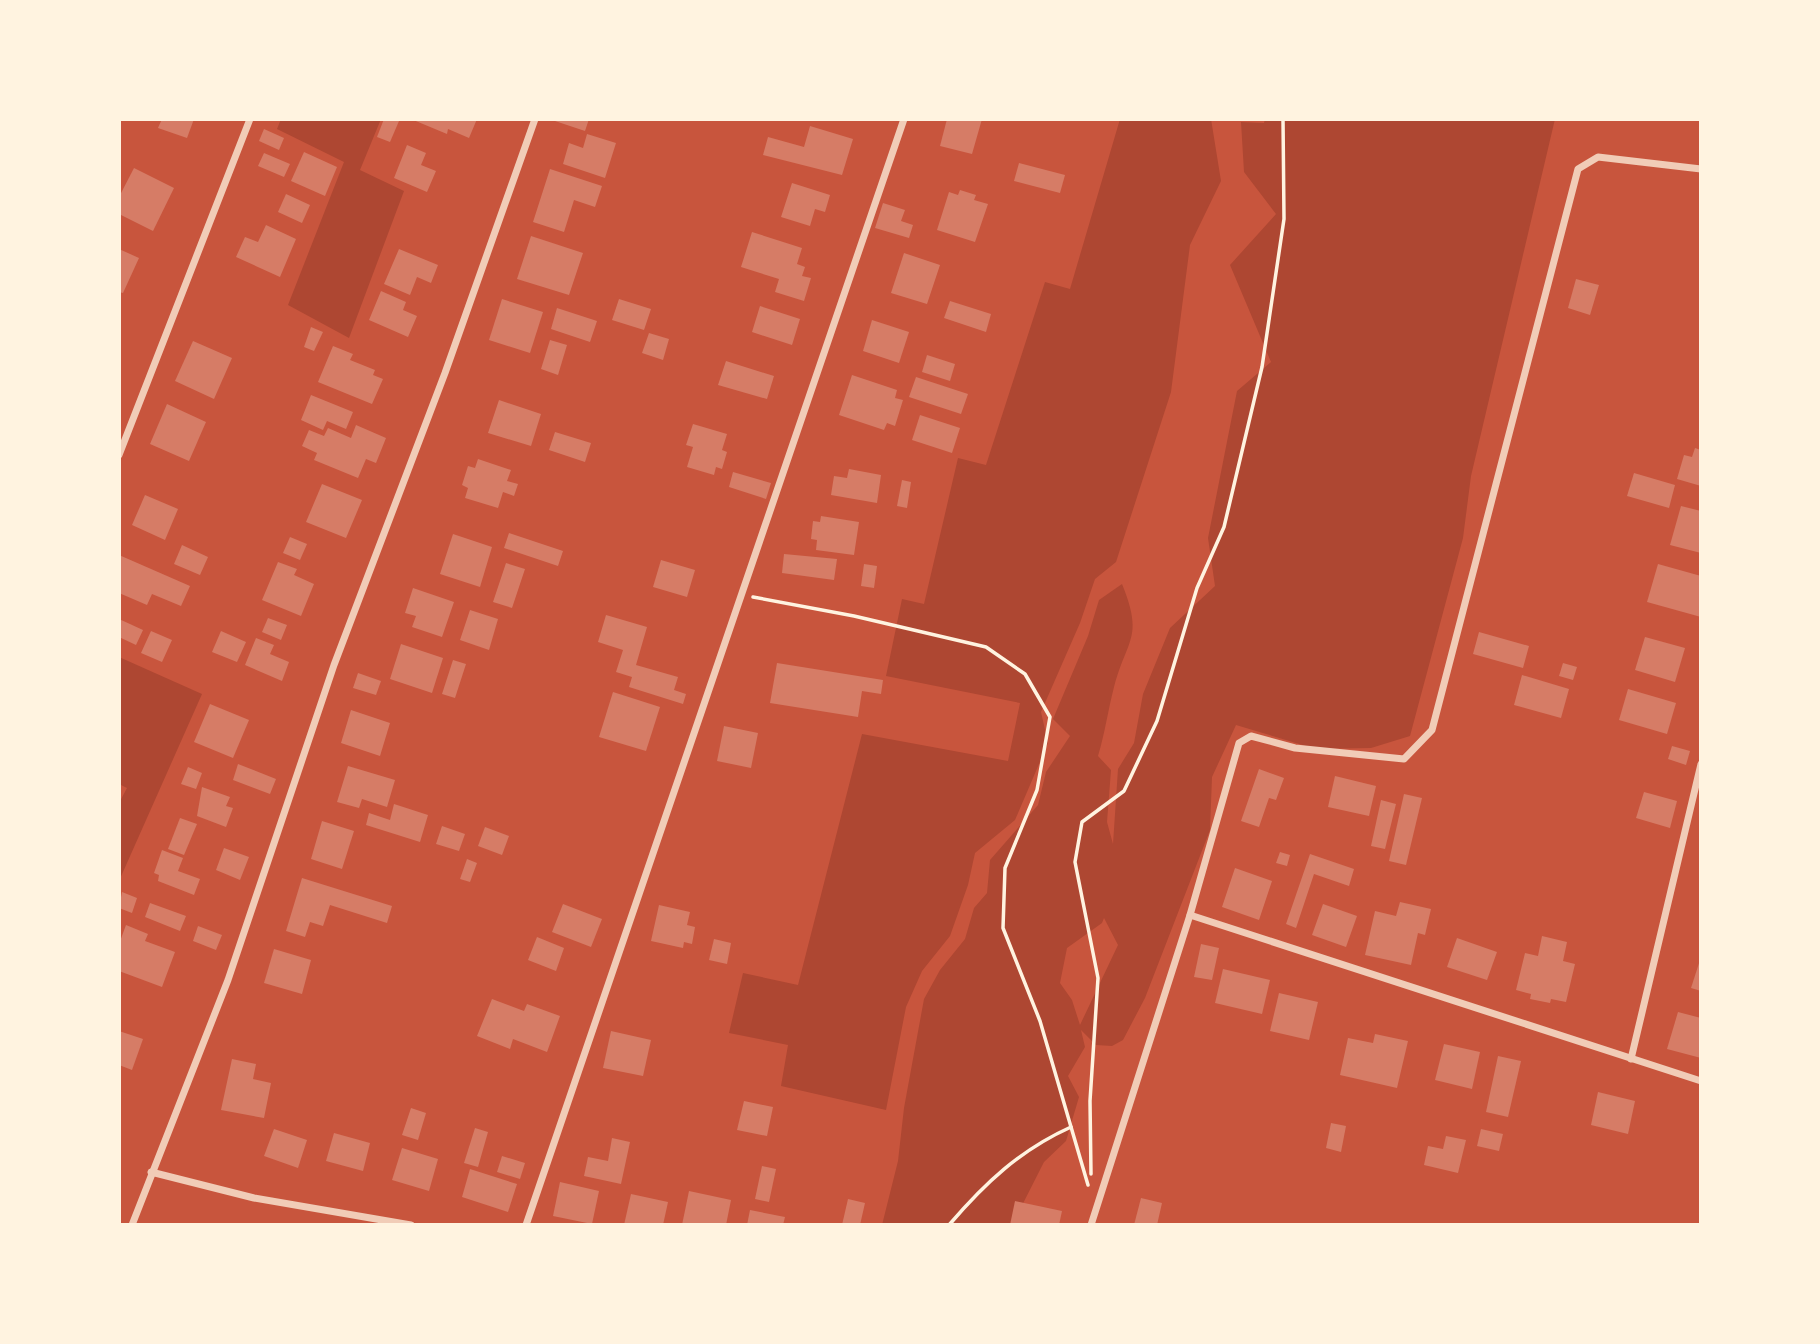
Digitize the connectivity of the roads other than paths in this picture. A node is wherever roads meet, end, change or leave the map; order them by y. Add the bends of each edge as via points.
1 (250, 119) edge
2 (535, 119) edge
3 (904, 119) edge
4 (1701, 169) edge
5 (119, 455) edge
6 (1701, 764) edge
7 (1189, 915) junction
8 (1631, 1059) junction
9 (1701, 1081) edge
10 (150, 1172) junction
11 (132, 1225) edge
12 (411, 1225) edge
13 (526, 1225) edge
14 (1091, 1225) edge

1 - 5 street
2 - 10 street via 334,666 228,979
3 - 13 street
4 - 7 street via 1598,157 1578,169 1432,730 1404,759 1295,748 1251,736 1239,743
6 - 8 street
7 - 8 street
7 - 14 street
8 - 9 street
10 - 11 street
10 - 12 street via 254,1198

